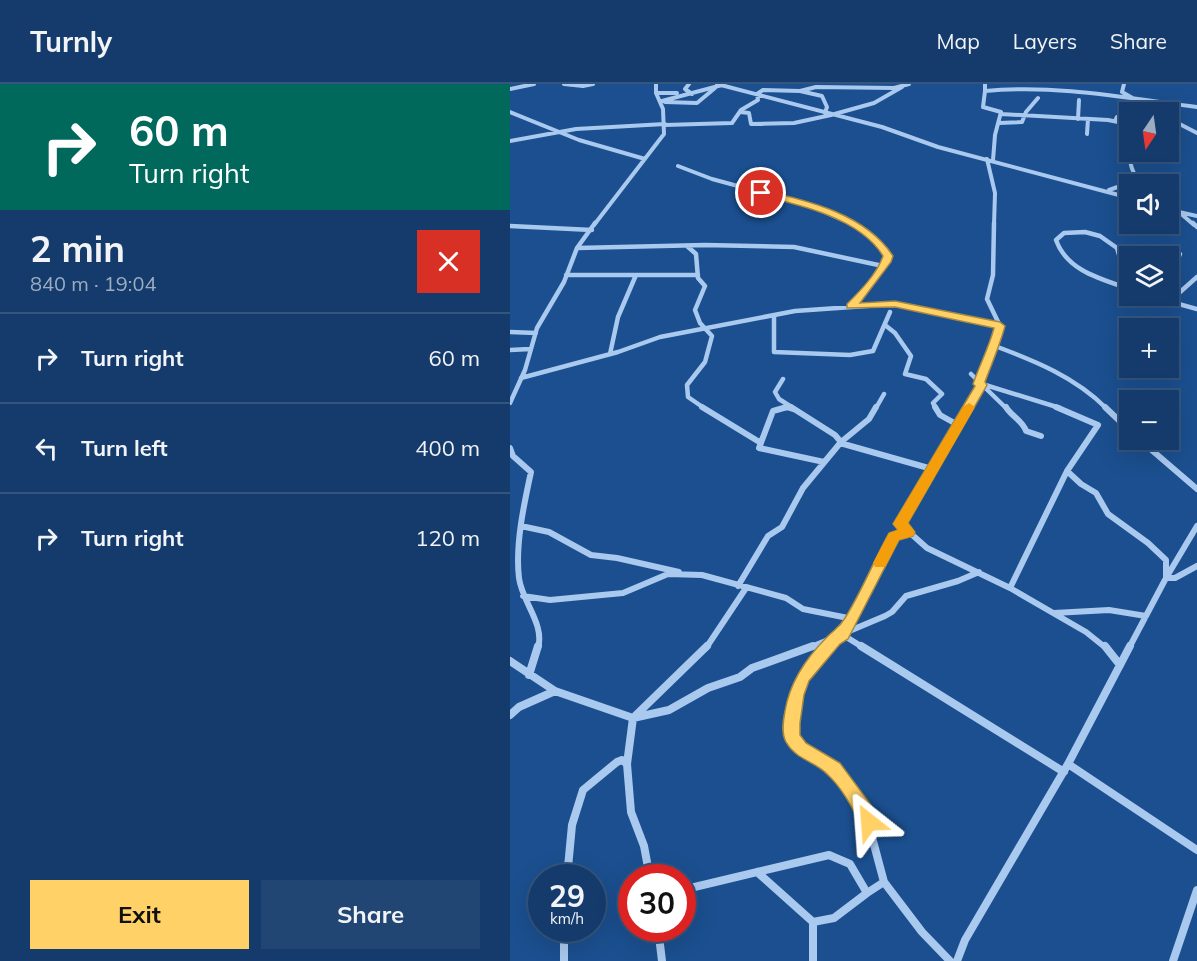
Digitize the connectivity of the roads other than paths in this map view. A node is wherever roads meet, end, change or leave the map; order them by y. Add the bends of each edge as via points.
1 (534, 84) edge
2 (564, 84) edge
3 (594, 84) edge
4 (656, 84) edge
5 (689, 84) edge
6 (729, 84) edge
7 (761, 84) edge
8 (909, 84) edge
9 (985, 84) edge
10 (1023, 84) edge
11 (1124, 84) edge
12 (718, 85) edge
13 (903, 87) junction
14 (1018, 87) junction
15 (831, 88) junction
16 (510, 89) edge
17 (763, 90) junction
18 (800, 91) junction
19 (985, 91) junction
20 (871, 92) dead end
21 (656, 93) junction
22 (691, 94) junction
23 (757, 95) junction
24 (1038, 98) dead end
25 (1079, 100) dead end
26 (1136, 100) junction
27 (662, 102) junction
28 (1140, 102) edge
29 (1197, 108) edge
30 (510, 112) edge
31 (740, 112) junction
32 (825, 113) junction
33 (1001, 114) junction
34 (831, 115) junction
35 (1024, 116) junction
36 (1119, 117) edge
37 (1078, 119) junction
38 (1088, 119) junction
39 (1115, 120) junction
40 (999, 123) junction
41 (665, 124) junction
42 (1179, 124) edge
43 (556, 132) junction
44 (1197, 133) edge
45 (1087, 134) dead end
46 (510, 141) edge
47 (645, 159) junction
48 (987, 159) junction
49 (993, 160) junction
50 (678, 166) dead end
51 (1134, 174) edge
52 (1119, 186) edge
53 (1106, 190) junction
54 (1119, 194) edge
55 (1179, 212) joint
56 (1197, 216) edge
57 (510, 226) edge
58 (1197, 227) edge
59 (592, 230) junction
60 (687, 246) junction
61 (577, 248) junction
62 (1117, 248) joint
63 (1119, 255) edge
64 (883, 266) junction
65 (566, 274) junction
66 (636, 275) junction
67 (698, 275) junction
68 (1197, 277) edge
69 (1119, 285) edge
70 (1179, 293) edge
71 (1179, 304) edge
72 (850, 306) junction
73 (1197, 309) edge
74 (890, 312) dead end
75 (774, 316) junction
76 (885, 325) junction
77 (1000, 326) junction
78 (706, 329) junction
79 (510, 332) edge
80 (536, 333) junction
81 (995, 346) junction
82 (530, 349) junction
83 (510, 350) edge
84 (610, 354) junction
85 (971, 374) dead end
86 (783, 379) dead end
87 (520, 380) junction
88 (511, 382) edge
89 (980, 384) junction
90 (775, 393) junction
91 (884, 394) dead end
92 (510, 402) edge
93 (796, 410) junction
94 (773, 411) junction
95 (1119, 421) edge
96 (958, 425) junction
97 (1041, 436) dead end
98 (761, 443) junction
99 (840, 443) junction
100 (510, 448) edge
101 (1152, 450) edge
102 (824, 462) junction
103 (932, 469) junction
104 (1067, 471) junction
105 (1196, 487) edge
106 (521, 526) junction
107 (1197, 526) edge
108 (908, 532) junction
109 (1197, 566) edge
110 (979, 572) junction
111 (685, 574) junction
112 (1166, 578) junction
113 (742, 587) junction
114 (1010, 588) junction
115 (523, 596) junction
116 (1053, 613) junction
117 (1146, 616) junction
118 (853, 619) junction
119 (843, 635) junction
120 (834, 639) junction
121 (510, 661) edge
122 (1120, 665) junction
123 (529, 675) junction
124 (555, 691) junction
125 (510, 715) edge
126 (633, 718) junction
127 (627, 764) junction
128 (1066, 768) junction
129 (1197, 850) edge
130 (568, 864) edge
131 (647, 864) edge
132 (757, 872) junction
133 (884, 882) junction
134 (696, 887) edge
135 (1197, 890) edge
136 (867, 893) junction
137 (813, 922) junction
138 (564, 942) edge
139 (660, 942) edge
140 (564, 961) edge
141 (662, 961) edge
142 (813, 961) edge
143 (950, 961) edge
144 (957, 961) edge
145 (1173, 961) edge

1 - 16 street
2 - 3 street
4 - 21 street
5 - 22 street via 686,89
6 - 12 street
7 - 17 street
8 - 13 street
9 - 19 street
10 - 14 street
11 - 26 street via 1122,92
12 - 22 street
12 - 23 street
12 - 27 street via 697,103
13 - 15 street
13 - 34 street via 874,103
14 - 19 street
14 - 26 street
15 - 18 street
15 - 20 street via 830,92
17 - 18 street
17 - 23 street
18 - 32 street via 822,96 827,107
19 - 33 street via 983,107 999,110
21 - 22 street
21 - 27 street
22 - 27 street
23 - 31 street via 758,100
23 - 32 street
24 - 35 street
25 - 37 street
26 - 28 street
26 - 29 street
27 - 41 street
30 - 43 street
31 - 34 street via 749,113 751,124 794,123
31 - 41 street via 731,124
32 - 34 street
33 - 35 street
33 - 40 street
34 - 48 street
35 - 37 street
35 - 40 street via 1022,123
36 - 39 street
37 - 38 street
38 - 39 street
38 - 45 street
39 - 51 street via 1128,129 1128,154
40 - 49 street
41 - 43 street
41 - 47 street via 664,134
42 - 44 street
43 - 46 street
43 - 47 street
47 - 59 street
48 - 49 street
48 - 77 street via 995,193 993,275 987,298
49 - 53 street
50 - 64 street via 803,202 833,215 868,233 883,248 888,256
52 - 53 street
53 - 54 street
55 - 56 street
55 - 58 street
57 - 59 street
59 - 61 street
60 - 61 street
60 - 64 street via 794,247
60 - 67 street via 696,254
61 - 65 street
62 - 63 street
62 - 69 street via 1100,236 1084,232 1064,233 1056,240 1064,259
64 - 72 street
65 - 66 street
65 - 80 street
66 - 67 street
66 - 84 street via 618,317
67 - 78 street via 705,286 695,310
68 - 70 street
71 - 73 street
72 - 75 street
72 - 77 street via 895,304
74 - 76 street
75 - 76 street via 774,352 850,355 873,351
75 - 78 street
76 - 96 street via 911,356 905,374 929,378 942,394 933,403 940,415
77 - 81 street
78 - 84 street via 660,337
78 - 98 street via 712,336 711,343 705,362 687,385 688,397
79 - 80 street
80 - 82 street
81 - 89 street
81 - 95 street via 1066,377
82 - 83 street
82 - 87 street
84 - 87 street
85 - 89 street
86 - 90 street
87 - 88 street
87 - 92 street
89 - 96 street
89 - 97 street via 1004,404 1026,431
89 - 104 street via 1039,400 1098,425
90 - 93 street
90 - 94 street
91 - 99 street via 869,419
93 - 94 street via 787,407
93 - 99 street via 835,435
94 - 98 street
96 - 103 street
98 - 102 street via 759,448
99 - 102 street
99 - 103 street
100 - 106 street via 513,456 531,472
101 - 105 street
102 - 113 street via 792,505 782,527 768,536
103 - 108 street via 900,524
104 - 112 street via 1096,493 1108,514 1166,560
104 - 114 street
106 - 111 street via 549,532 591,555
106 - 115 street via 519,576
107 - 112 street
108 - 110 street via 927,548
108 - 118 street via 894,536
109 - 112 street via 1175,578
110 - 114 street
110 - 119 street via 906,596 892,612
111 - 113 street
111 - 115 street via 668,574 623,593 550,600
112 - 117 street
113 - 118 street via 786,598 803,609
113 - 126 street via 705,649
114 - 116 street
115 - 123 street via 539,630 539,644
116 - 117 street via 1109,610
116 - 122 street via 1097,639
117 - 122 street
118 - 119 street
119 - 120 street
119 - 128 street
120 - 126 street via 752,668 740,678 708,688 669,710
120 - 133 street via 803,678 796,695 792,737 800,749 834,769 865,811
121 - 123 street
122 - 128 street
123 - 124 street
124 - 125 street
124 - 126 street
126 - 127 street
127 - 130 street via 617,762 584,790 572,825
127 - 131 street via 631,813
128 - 129 street
128 - 144 street via 965,940
132 - 134 street
132 - 136 street via 829,855 850,864
132 - 137 street
133 - 136 street
133 - 143 street
135 - 145 street
136 - 137 street via 834,918
137 - 142 street
138 - 140 street
139 - 141 street

